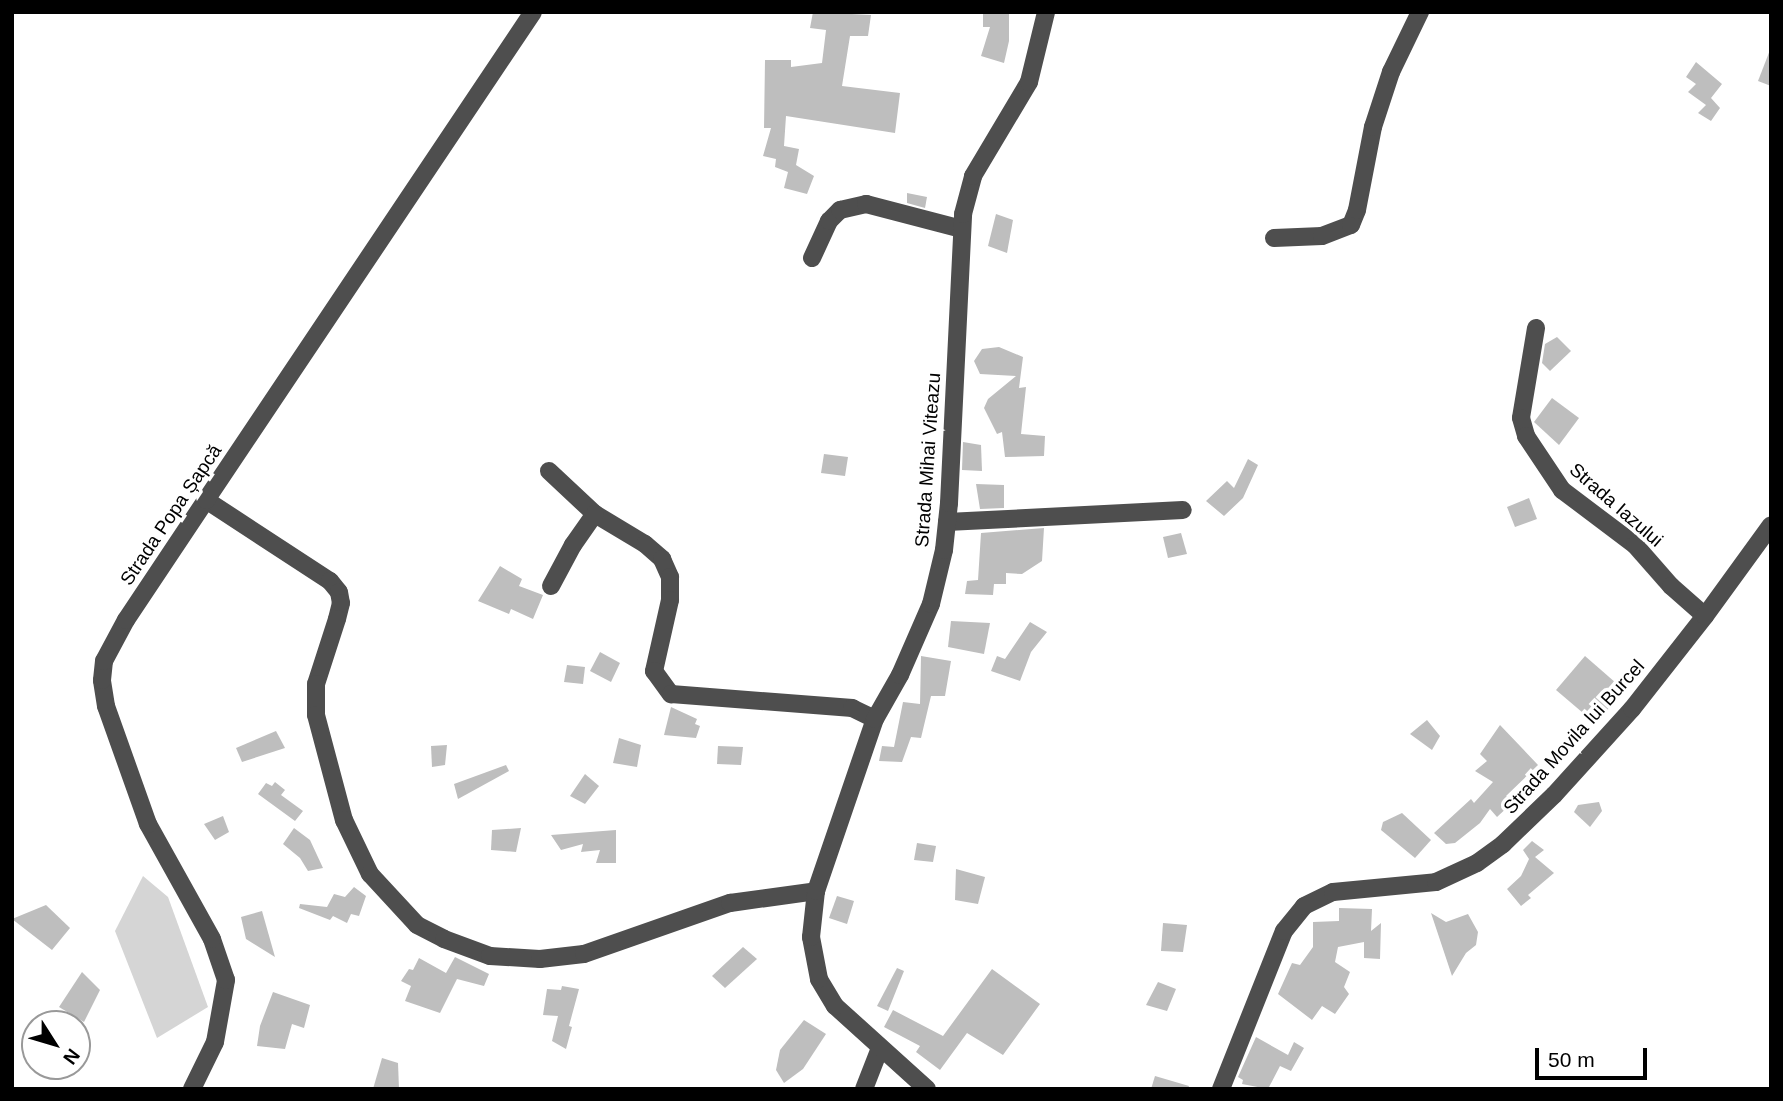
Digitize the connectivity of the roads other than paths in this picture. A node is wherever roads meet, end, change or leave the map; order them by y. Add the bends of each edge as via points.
1 (533, 12) edge
2 (1046, 12) edge
3 (1420, 12) edge
4 (962, 229) junction
5 (1274, 238) dead end
6 (812, 258) dead end
7 (1536, 328) dead end
8 (549, 471) dead end
9 (206, 500) junction
10 (1183, 510) dead end
11 (595, 514) junction
12 (947, 522) junction
13 (1771, 525) edge
14 (551, 586) dead end
15 (1705, 617) junction
16 (875, 719) junction
17 (816, 891) junction
18 (880, 1048) junction
19 (192, 1089) edge
20 (864, 1089) edge
21 (927, 1089) edge
22 (1222, 1089) edge

1 - 9 street, Strada Popa Șapcă
2 - 4 street, Strada Mihai Viteazu via 1029,82 973,176
3 - 5 street via 1391,72 1373,127 1351,225 1322,236
4 - 6 street via 866,204 840,210 829,221
4 - 12 street, Strada Mihai Viteazu
7 - 15 street, Strada Iazului via 1521,418 1526,436 1562,490 1635,545
8 - 11 street
9 - 17 street via 330,581 338,593 341,603 316,684 316,715 344,820 370,874 417,925 490,956 540,958 584,954 730,903
9 - 19 street, Strada Popa Șapcă via 111,645 102,680 106,706 148,824 212,939 226,980 215,1042
10 - 12 street
11 - 14 street
11 - 16 street via 645,544 662,559 670,577 670,600 654,671 671,694 852,708
12 - 16 street, Strada Mihai Viteazu via 931,604
13 - 15 street, Strada Movila lui Burcel
15 - 22 street, Strada Movila lui Burcel via 1555,795 1478,863 1436,882 1332,892 1304,906 1284,931
16 - 17 street, Strada Mihai Viteazu
17 - 18 street, Strada Mihai Viteazu via 811,937 818,979 835,1006
18 - 20 street
18 - 21 street, Strada Mihai Viteazu

